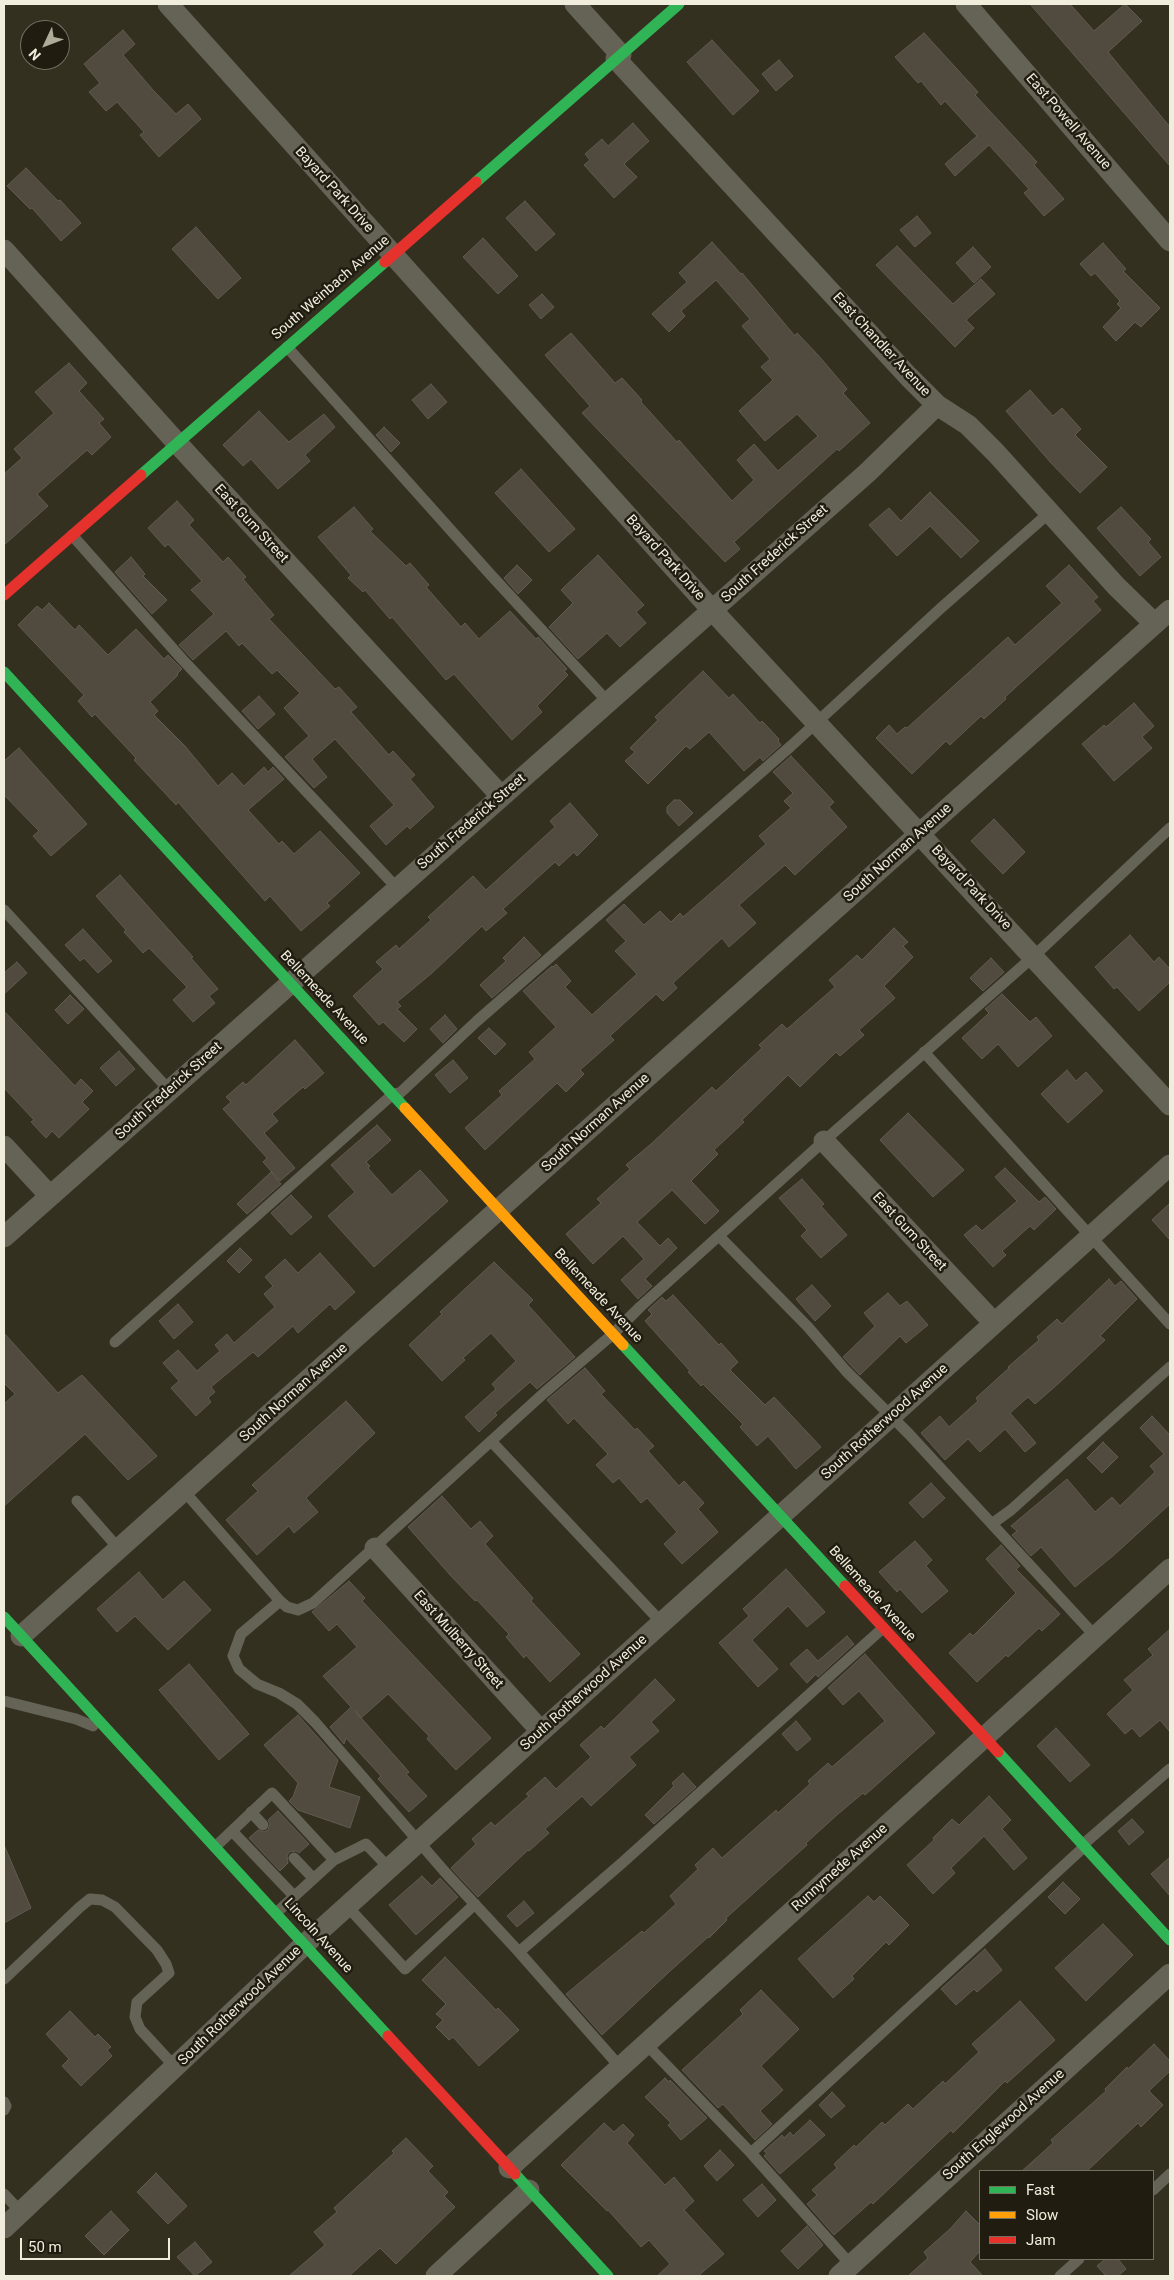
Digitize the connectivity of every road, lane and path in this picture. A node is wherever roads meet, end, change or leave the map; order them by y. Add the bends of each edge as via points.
1 (168, 4) edge
2 (575, 4) edge
3 (679, 4) edge
4 (966, 4) edge
5 (618, 57) junction
6 (1170, 241) edge
7 (4, 250) edge
8 (391, 255) junction
9 (287, 347) junction
10 (937, 405) junction
11 (177, 443) junction
12 (1050, 512) junction
13 (72, 535) junction
14 (4, 595) edge
15 (712, 610) junction
16 (1162, 616) edge
17 (4, 672) edge
18 (608, 702) junction
19 (816, 721) junction
20 (501, 796) junction
21 (1170, 828) edge
22 (919, 832) junction
23 (397, 888) junction
24 (4, 910) edge
25 (1034, 956) junction
26 (291, 983) junction
27 (924, 1052) junction
28 (169, 1090) junction
29 (393, 1094) junction
30 (1170, 1105) edge
31 (824, 1141) junction
32 (4, 1146) edge
33 (1170, 1165) edge
34 (50, 1196) junction
35 (499, 1210) junction
36 (719, 1236) junction
37 (1091, 1236) junction
38 (4, 1237) edge
39 (994, 1323) junction
40 (1170, 1324) edge
41 (613, 1334) junction
42 (115, 1342) dead end
43 (1170, 1367) edge
44 (891, 1416) junction
45 (491, 1441) junction
46 (184, 1491) junction
47 (76, 1501) dead end
48 (780, 1516) junction
49 (992, 1523) junction
50 (375, 1548) junction
51 (119, 1549) junction
52 (1170, 1569) edge
53 (280, 1601) junction
54 (4, 1617) edge
55 (662, 1623) junction
56 (883, 1628) junction
57 (21, 1636) junction
58 (1096, 1637) junction
59 (4, 1701) edge
60 (541, 1731) junction
61 (112, 1734) junction
62 (983, 1737) junction
63 (1170, 1769) edge
64 (251, 1812) junction
65 (263, 1825) dead end
66 (232, 1830) junction
67 (418, 1842) junction
68 (215, 1847) junction
69 (1084, 1847) junction
70 (294, 1858) dead end
71 (334, 1860) junction
72 (389, 1868) junction
73 (313, 1878) junction
74 (294, 1896) junction
75 (475, 1904) junction
76 (347, 1906) junction
77 (276, 1913) junction
78 (1170, 1940) edge
79 (304, 1944) junction
80 (519, 1952) junction
81 (1170, 1974) edge
82 (4, 1978) edge
83 (647, 2045) junction
84 (175, 2067) junction
85 (621, 2068) junction
86 (4, 2102) edge
87 (4, 2110) edge
88 (751, 2153) junction
89 (509, 2168) junction
90 (1170, 2174) edge
91 (1154, 2189) edge
92 (529, 2190) junction
93 (4, 2194) edge
94 (21, 2212) junction
95 (4, 2228) edge
96 (1078, 2260) edge
97 (845, 2271) edge
98 (436, 2276) edge
99 (608, 2276) edge
100 (1060, 2276) edge

1 - 8 street, Bayard Park Drive
2 - 5 street, East Chandler Avenue
3 - 5 street, South Weinbach Avenue
4 - 6 street, East Powell Avenue
5 - 8 street, South Weinbach Avenue
5 - 10 street, East Chandler Avenue via 872,338
7 - 11 street, East Gum Street
8 - 9 street, South Weinbach Avenue
8 - 15 street, Bayard Park Drive
9 - 11 street, South Weinbach Avenue
9 - 18 lane
10 - 12 street, East Chandler Avenue via 968,426
10 - 15 street, South Frederick Street via 867,473
11 - 13 street, South Weinbach Avenue
11 - 20 street, East Gum Street
12 - 16 street, East Chandler Avenue via 1116,586
12 - 19 lane
13 - 14 street, South Weinbach Avenue
13 - 23 lane via 189,667
15 - 18 street, South Frederick Street
15 - 19 street, Bayard Park Drive
16 - 22 street, South Norman Avenue
17 - 26 street, Bellemeade Avenue
18 - 20 street, South Frederick Street
19 - 22 street, Bayard Park Drive
19 - 29 lane via 400,1092
20 - 23 street, South Frederick Street
21 - 25 lane
22 - 25 street, Bayard Park Drive
22 - 35 street, South Norman Avenue
23 - 26 street, South Frederick Street
24 - 28 lane
25 - 27 lane
25 - 30 street, Bayard Park Drive
26 - 28 street, South Frederick Street
26 - 29 street, Bellemeade Avenue
27 - 31 lane
27 - 37 lane
28 - 34 street, South Frederick Street
29 - 35 street, Bellemeade Avenue
29 - 42 lane
31 - 36 lane
31 - 39 street, East Gum Street
32 - 34 street
33 - 37 street, South Rotherwood Avenue
34 - 38 street, South Frederick Street
35 - 41 street, Bellemeade Avenue
35 - 46 street, South Norman Avenue
36 - 41 lane
36 - 44 lane
37 - 39 street, South Rotherwood Avenue
37 - 40 lane
39 - 44 street, South Rotherwood Avenue
41 - 45 lane
41 - 48 street, Bellemeade Avenue
43 - 49 lane via 1011,1510
44 - 48 street, South Rotherwood Avenue
44 - 49 lane
45 - 50 lane
45 - 55 lane
46 - 51 street, South Norman Avenue
46 - 53 lane
47 - 51 lane
48 - 55 street, South Rotherwood Avenue
48 - 56 street, Bellemeade Avenue
49 - 58 lane
50 - 53 lane via 304,1609 292,1608
50 - 60 street, East Mulberry Street
51 - 57 street, South Norman Avenue
52 - 58 street, Runnymede Avenue
53 - 67 lane via 241,1634 233,1656 239,1669 257,1684 297,1704
54 - 57 street, Lincoln Avenue
55 - 60 street, South Rotherwood Avenue
56 - 62 street, Bellemeade Avenue
56 - 80 lane
57 - 61 street, Lincoln Avenue
58 - 62 street, Runnymede Avenue
59 - 61 lane via 76,1719
60 - 67 street, South Rotherwood Avenue
61 - 68 street, Lincoln Avenue
62 - 69 street, Bellemeade Avenue
62 - 83 street, Runnymede Avenue
63 - 69 lane
64 - 65 lane
64 - 66 lane
64 - 71 lane via 272,1793
66 - 68 lane
66 - 74 lane
67 - 72 street, South Rotherwood Avenue
67 - 75 lane
68 - 77 street, Lincoln Avenue
69 - 78 street, Bellemeade Avenue
69 - 88 lane
70 - 73 lane
71 - 72 lane via 366,1844
71 - 73 lane
72 - 76 street, South Rotherwood Avenue
73 - 74 lane
74 - 77 lane
75 - 76 lane via 405,1969
75 - 80 lane
76 - 79 street, South Rotherwood Avenue
77 - 79 street, Lincoln Avenue
79 - 84 street, South Rotherwood Avenue
79 - 89 street, Lincoln Avenue
80 - 85 lane
81 - 97 street, South Englewood Avenue
82 - 84 lane via 90,1899 102,1900 114,1907 157,1950 166,1964 169,1973 137,2002 135,2017 140,2029
83 - 85 street, Runnymede Avenue
83 - 88 lane
84 - 94 street, South Rotherwood Avenue
85 - 89 street, Runnymede Avenue
86 - 87 lane
88 - 97 lane
89 - 92 street, Lincoln Avenue
90 - 91 lane
92 - 98 street
92 - 99 street, Lincoln Avenue
93 - 94 lane
94 - 95 street, South Rotherwood Avenue
96 - 100 lane

